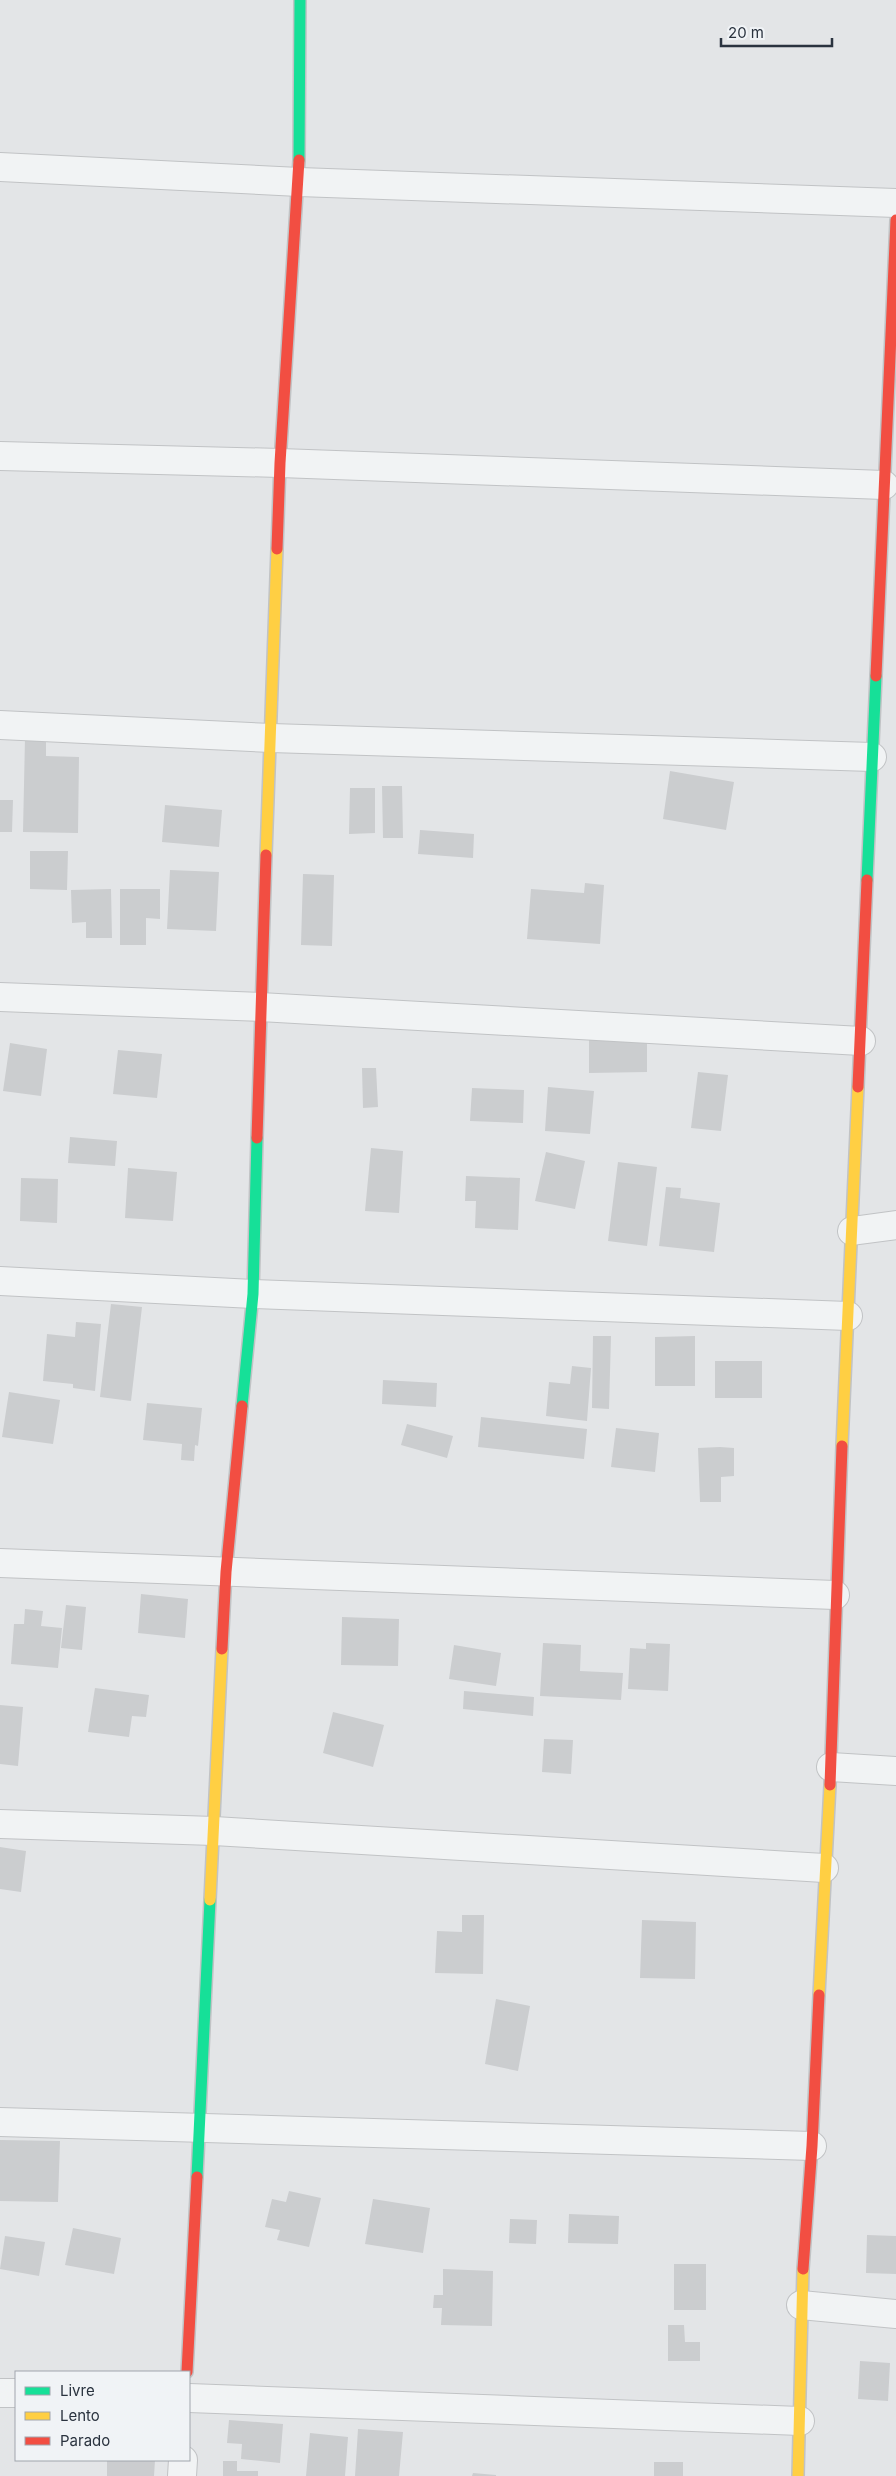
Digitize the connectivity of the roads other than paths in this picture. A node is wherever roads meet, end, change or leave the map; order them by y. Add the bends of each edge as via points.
1 (300, 0) edge
2 (0, 167) edge
3 (298, 182) junction
4 (896, 203) edge
5 (896, 220) edge
6 (0, 456) edge
7 (280, 463) junction
8 (884, 485) junction
9 (889, 522) edge
10 (0, 725) edge
11 (271, 738) junction
12 (872, 757) junction
13 (0, 997) edge
14 (260, 1007) junction
15 (860, 1041) junction
16 (896, 1225) edge
17 (852, 1231) junction
18 (0, 1280) edge
19 (253, 1294) junction
20 (848, 1316) junction
21 (0, 1563) edge
22 (226, 1572) junction
23 (835, 1595) junction
24 (831, 1767) junction
25 (896, 1771) edge
26 (0, 1824) edge
27 (214, 1831) junction
28 (824, 1868) junction
29 (0, 2122) edge
30 (199, 2127) junction
31 (812, 2146) junction
32 (801, 2305) junction
33 (896, 2314) edge
34 (187, 2371) edge
35 (0, 2393) edge
36 (15, 2393) edge
37 (190, 2398) edge
38 (800, 2421) junction
39 (183, 2461) edge
40 (182, 2476) edge
41 (798, 2476) edge

1 - 3 street
2 - 3 street
3 - 4 street
3 - 7 street
5 - 8 street
6 - 7 street
7 - 8 street
7 - 11 street
8 - 9 street
9 - 12 street
10 - 11 street
11 - 12 street
11 - 14 street
12 - 15 street
13 - 14 street
14 - 15 street
14 - 19 street
15 - 17 street
16 - 17 street
17 - 20 street
18 - 19 street
19 - 20 street
19 - 22 street
20 - 23 street
21 - 22 street
22 - 23 street
22 - 27 street
23 - 24 street
24 - 25 street
24 - 28 street
26 - 27 street
27 - 28 street
27 - 30 street
28 - 31 street
29 - 30 street
30 - 31 street
30 - 34 street
31 - 32 street
32 - 33 street
32 - 38 street
35 - 36 street
37 - 38 street
38 - 41 street
39 - 40 street

